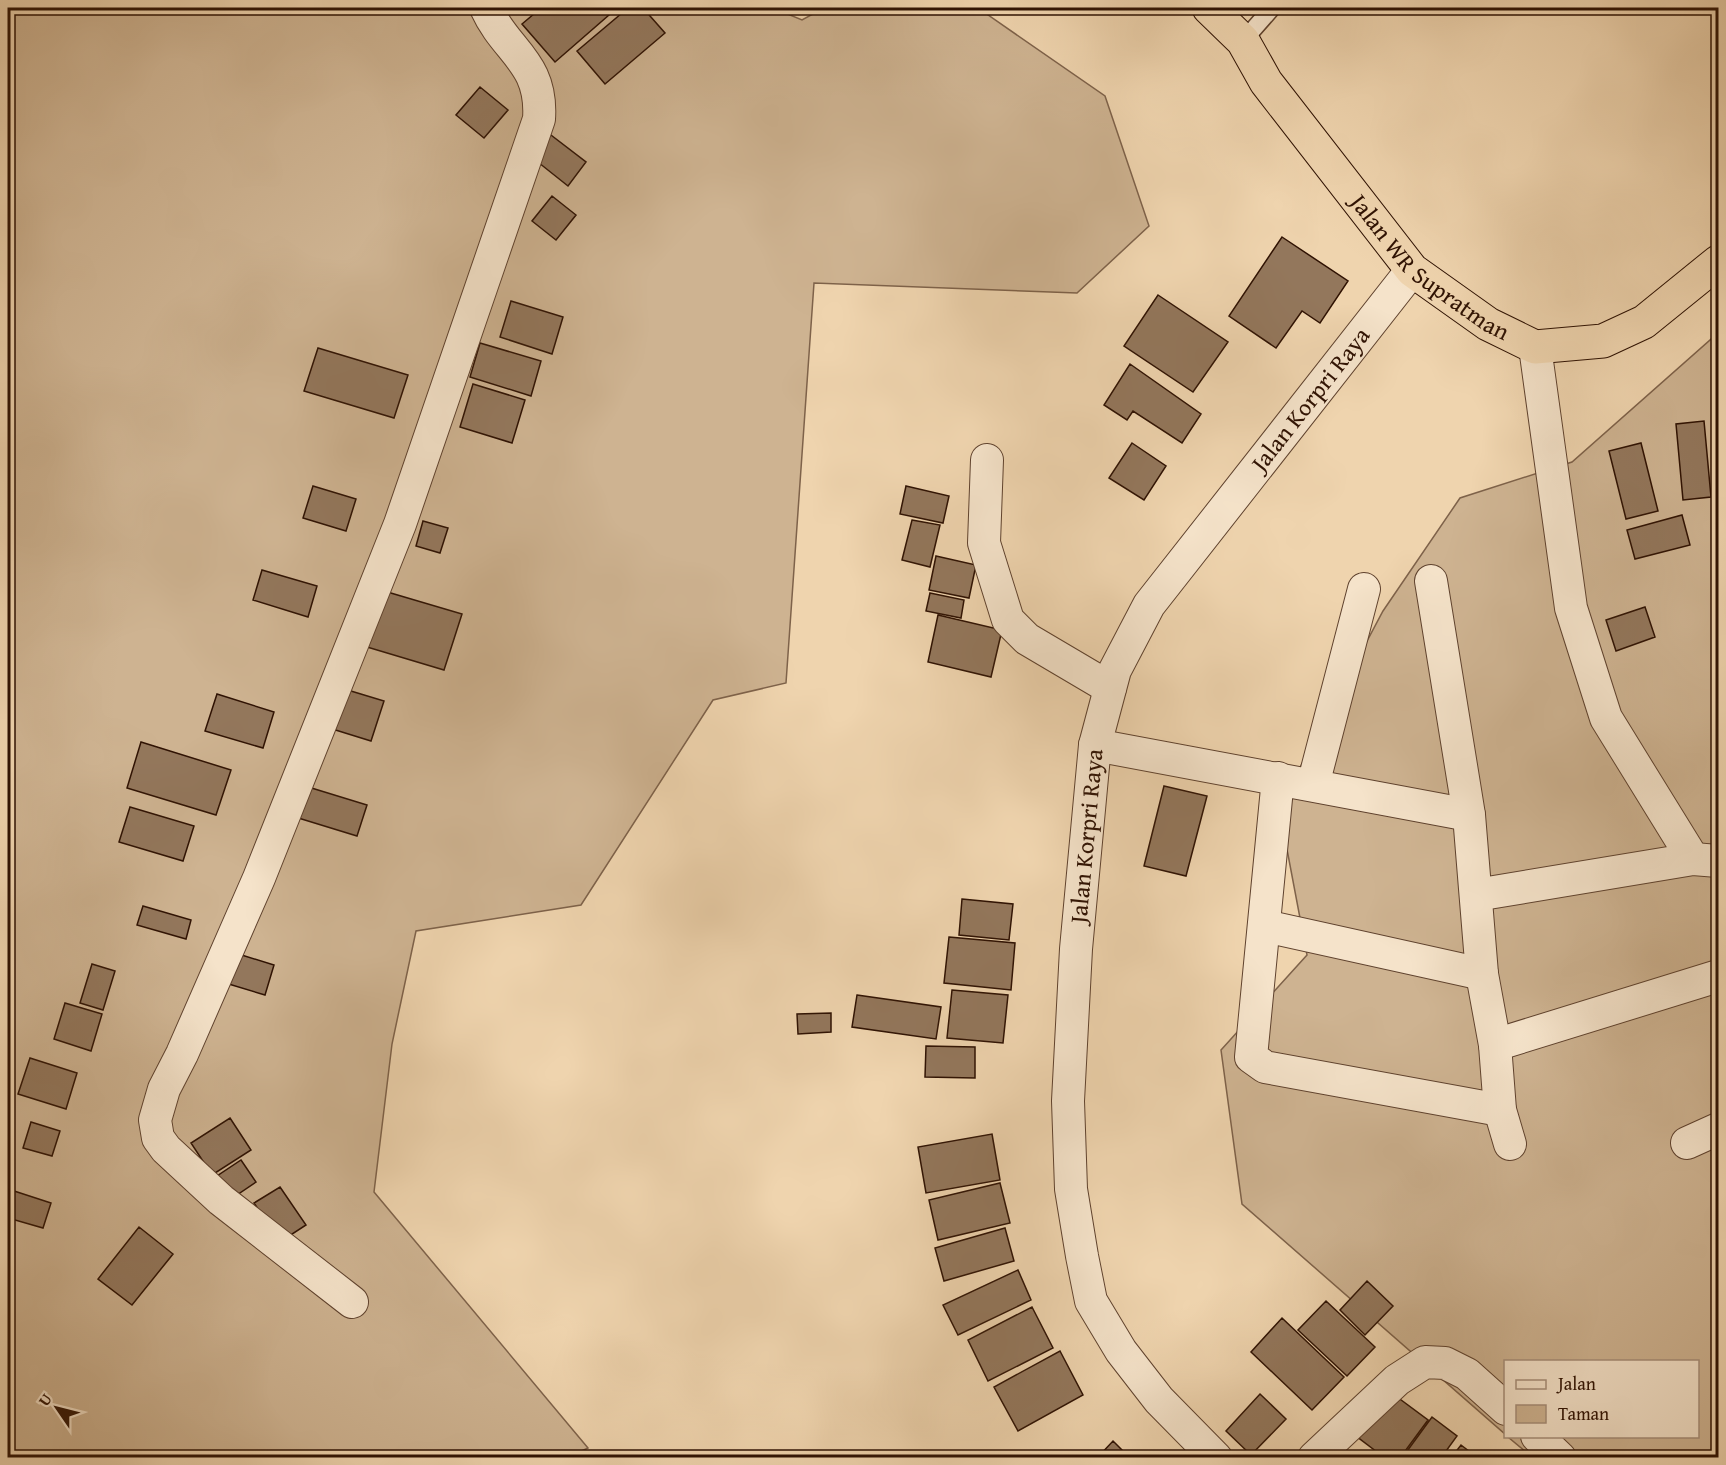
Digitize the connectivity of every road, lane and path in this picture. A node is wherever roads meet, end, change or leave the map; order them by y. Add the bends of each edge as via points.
1 (486, 8) edge
2 (1209, 8) edge
3 (1272, 8) edge
4 (1243, 41) junction
5 (1719, 262) edge
6 (1412, 270) junction
7 (1535, 347) junction
8 (987, 460) dead end
9 (1431, 581) dead end
10 (1364, 589) dead end
11 (1110, 688) junction
12 (1095, 745) junction
13 (1278, 778) junction
14 (1313, 785) junction
15 (1469, 815) junction
16 (1706, 860) edge
17 (1476, 895) junction
18 (1265, 926) junction
19 (1482, 974) junction
20 (1719, 976) edge
21 (1495, 1045) junction
22 (1500, 1110) junction
23 (1719, 1129) edge
24 (1687, 1143) dead end
25 (1510, 1144) dead end
26 (352, 1302) dead end
27 (1504, 1407) edge
28 (1538, 1438) edge
29 (1215, 1458) edge
30 (1314, 1458) edge
31 (1560, 1458) edge

1 - 26 street via 524,60 540,97 539,119 400,524 268,857 164,1089 154,1120 158,1138 166,1149 221,1200
2 - 4 highway, Jalan WR Supratman
3 - 4 lane
4 - 6 highway, Jalan WR Supratman via 1266,82
5 - 7 highway, Jalan WR Supratman via 1644,322 1603,341
6 - 7 highway, Jalan WR Supratman via 1479,319
6 - 11 street, Jalan Korpri Raya via 1149,605 1115,670
7 - 16 street via 1571,608 1605,718
8 - 11 street via 984,543 1008,620 1027,639
9 - 15 street
10 - 14 street
11 - 12 street, Jalan Korpri Raya
12 - 13 street
12 - 29 street, Jalan Korpri Raya via 1076,949 1068,1101 1071,1189 1082,1256 1091,1301 1121,1351 1159,1400
13 - 14 street
13 - 18 street
14 - 15 street
15 - 17 street
16 - 17 street
17 - 19 street
18 - 19 street
18 - 22 street via 1251,1051 1256,1062 1264,1067
19 - 21 street
20 - 21 street
21 - 22 street
22 - 25 street
23 - 24 street
27 - 30 street via 1467,1374 1445,1363 1425,1362 1397,1380
28 - 31 street

